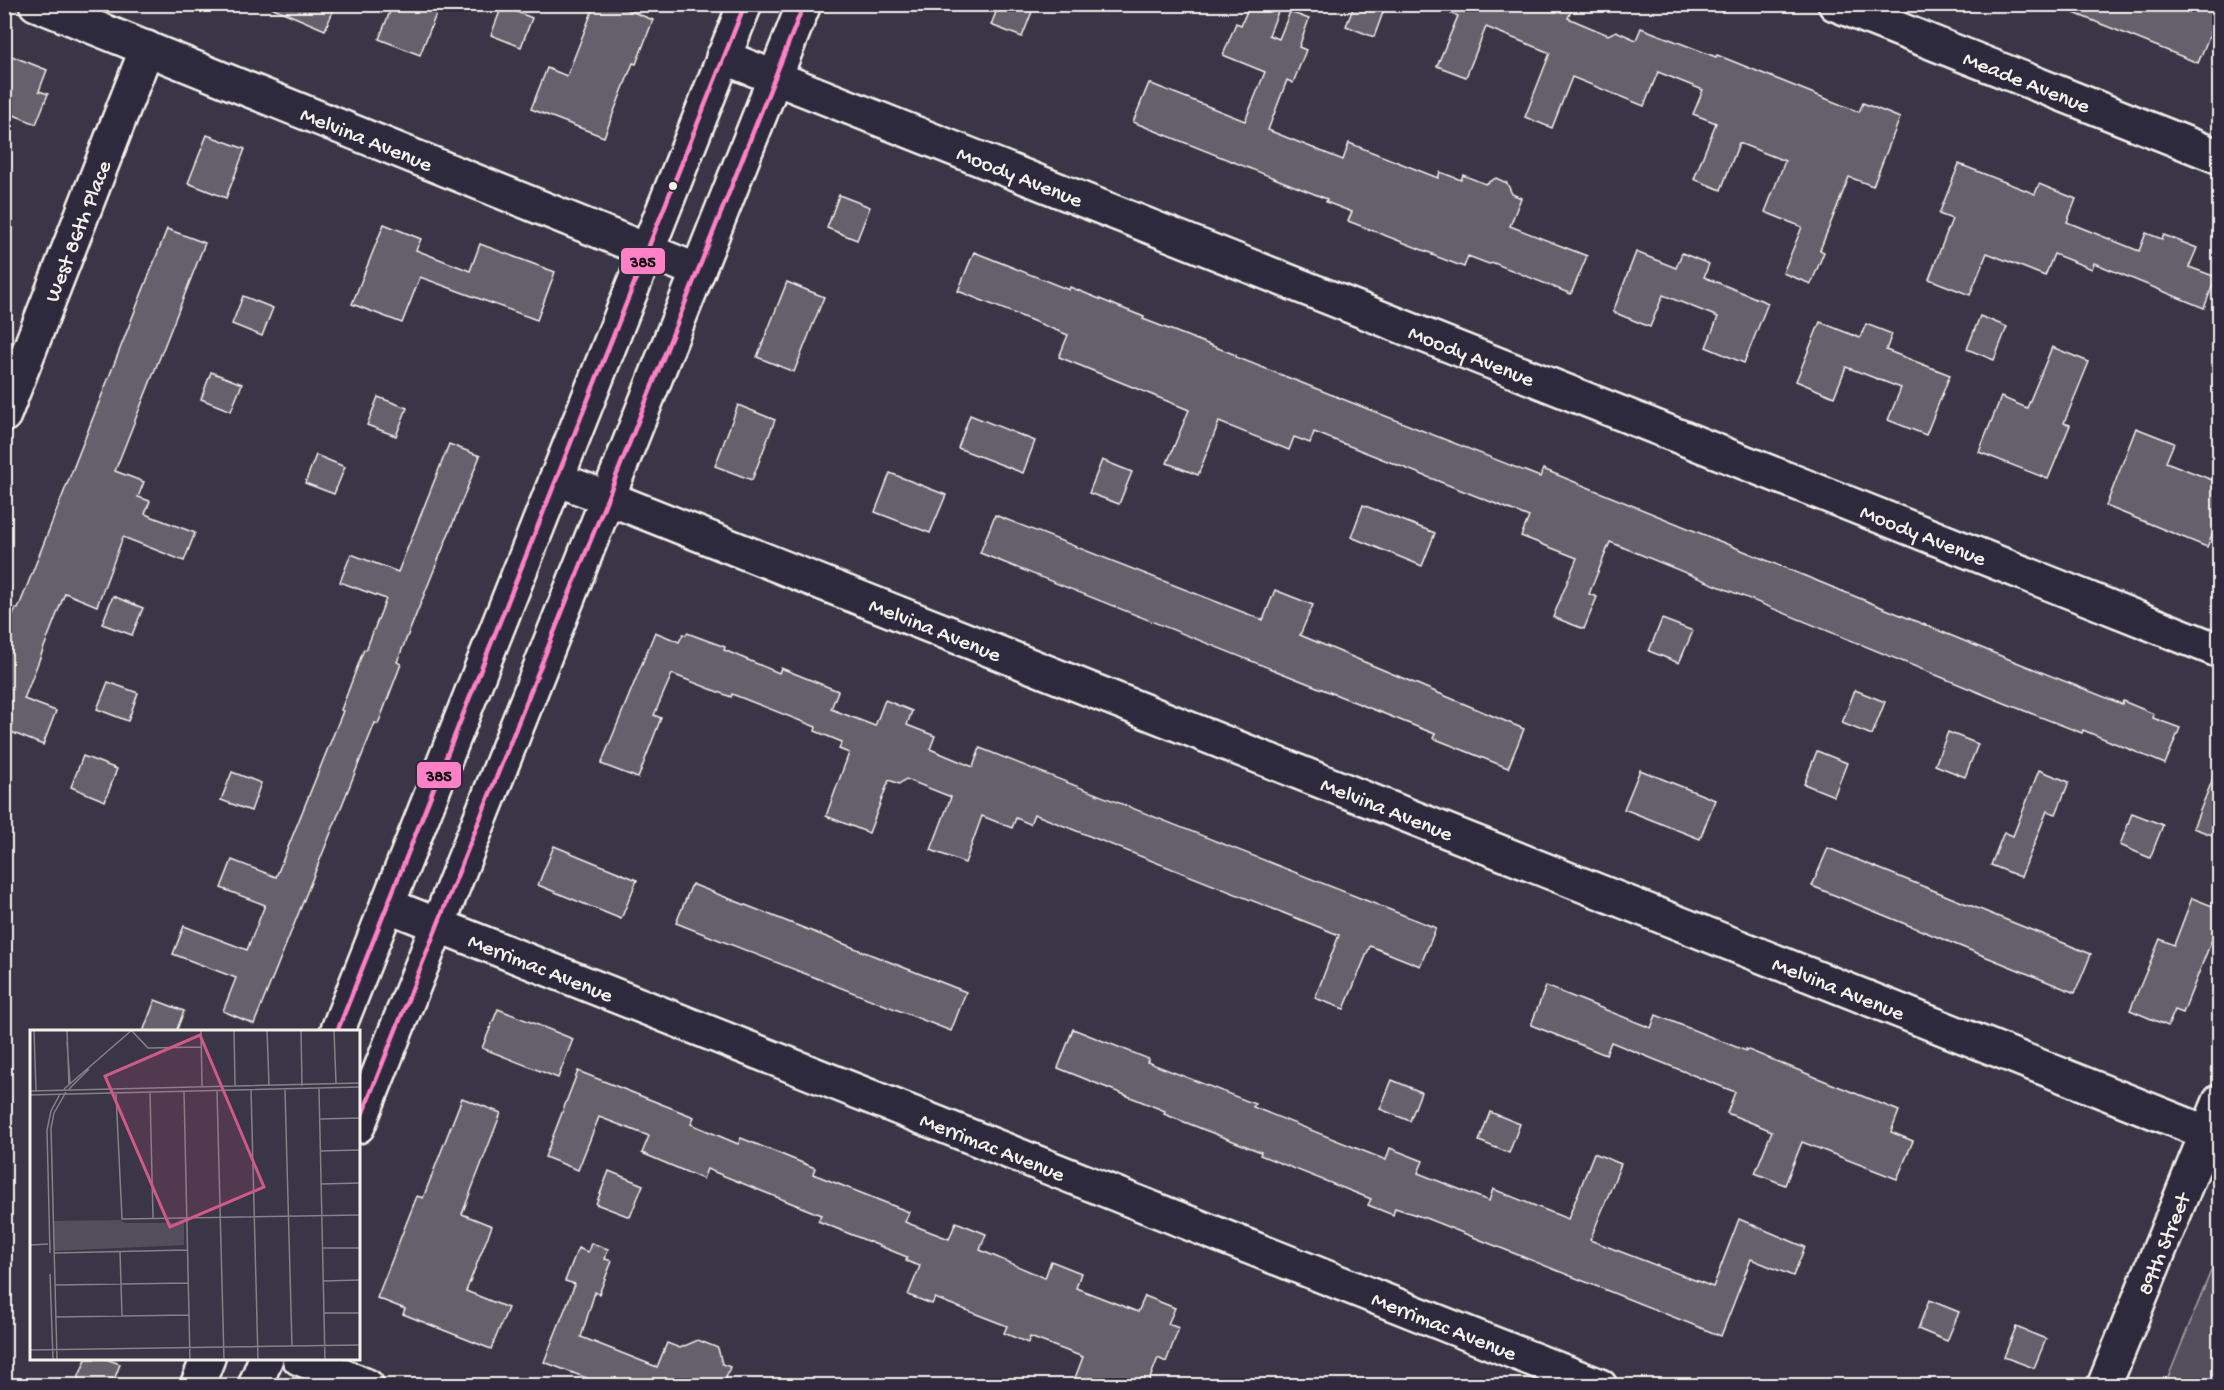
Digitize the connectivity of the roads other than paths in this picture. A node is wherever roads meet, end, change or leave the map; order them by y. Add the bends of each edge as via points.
1 (36, 4) edge
2 (745, 4) edge
3 (804, 4) edge
4 (1835, 4) edge
5 (147, 48) junction
6 (723, 57) junction
7 (775, 78) junction
8 (2220, 157) edge
9 (647, 251) junction
10 (698, 271) junction
11 (4, 415) edge
12 (556, 479) junction
13 (608, 498) junction
14 (2220, 651) edge
15 (387, 905) junction
16 (438, 926) junction
17 (338, 1030) edge
18 (2220, 1101) edge
19 (360, 1121) edge
20 (2213, 1136) edge
21 (208, 1360) edge
22 (266, 1360) edge
23 (302, 1360) edge
24 (197, 1386) edge
25 (255, 1386) edge
26 (367, 1386) edge
27 (1600, 1386) edge
28 (2104, 1386) edge

1 - 5 street, Melvina Avenue
2 - 6 street
3 - 7 street
4 - 8 street, Meade Avenue
5 - 9 street, Melvina Avenue
5 - 11 street, West 86th Place
6 - 7 street, Moody Avenue
6 - 9 street
7 - 10 street
7 - 14 street, Moody Avenue
9 - 10 street, Melvina Avenue
9 - 12 street
10 - 13 street
12 - 13 street, Melvina Avenue
12 - 15 street
13 - 16 street
13 - 20 street, Melvina Avenue
15 - 16 street, Merrimac Avenue
15 - 17 street
16 - 19 street
16 - 27 street, Merrimac Avenue
18 - 20 street, 89th Street
20 - 28 street, 89th Street
21 - 24 street
22 - 25 street
23 - 26 street

